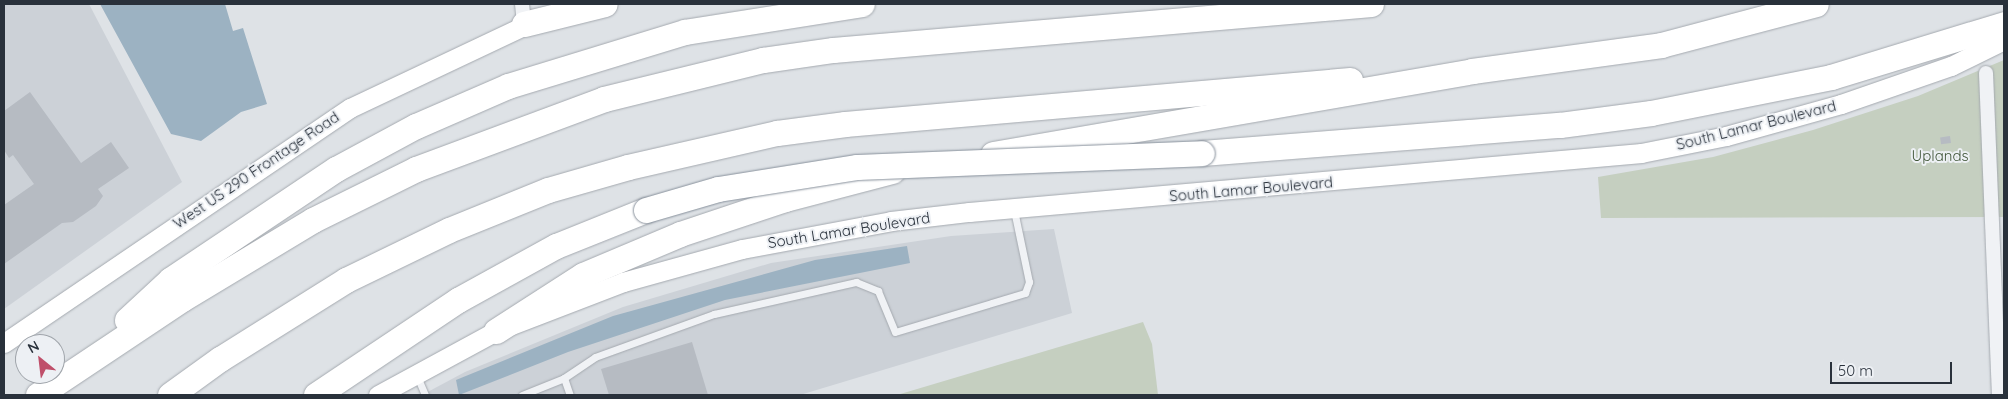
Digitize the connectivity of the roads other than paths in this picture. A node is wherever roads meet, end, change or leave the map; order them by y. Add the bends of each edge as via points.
1 (580, 4) edge
2 (605, 4) edge
3 (862, 4) edge
4 (1371, 4) edge
5 (1816, 4) edge
6 (523, 14) edge
7 (2004, 24) edge
8 (2004, 40) edge
9 (1472, 71) junction
10 (1986, 73) dead end
11 (1014, 208) junction
12 (496, 331) junction
13 (4, 343) edge
14 (84, 362) junction
15 (416, 373) junction
16 (564, 378) junction
17 (38, 395) edge
18 (170, 395) edge
19 (316, 395) edge
20 (378, 395) edge
21 (425, 395) edge
22 (522, 395) edge
23 (570, 395) edge
24 (1999, 395) edge

1 - 6 main road
2 - 6 highway
3 - 14 highway via 685,32 592,57 416,126 246,226 170,280
4 - 14 highway via 833,50 763,60 604,99 416,169 313,220
5 - 9 highway via 1661,45
6 - 13 main road, West US 290 Frontage Road via 350,108
7 - 19 highway, bridge via 1831,77 1652,113 1560,125 1202,153 857,167 718,189 646,210 556,246 458,300
8 - 11 main road, South Lamar Boulevard via 1951,66 1840,104 1726,136 1641,154
9 - 12 highway via 890,172 785,199 680,234 583,275
9 - 18 highway via 1182,92 845,124 777,133 628,167 548,190 449,230 346,280 220,358
10 - 24 street
11 - 12 main road, South Lamar Boulevard via 891,221 742,249 623,282
11 - 16 lane via 1029,282 1025,293 895,332 878,290 856,282 689,322 595,358
12 - 15 main road
14 - 17 highway
15 - 20 main road
15 - 21 lane
16 - 22 lane
16 - 23 lane

